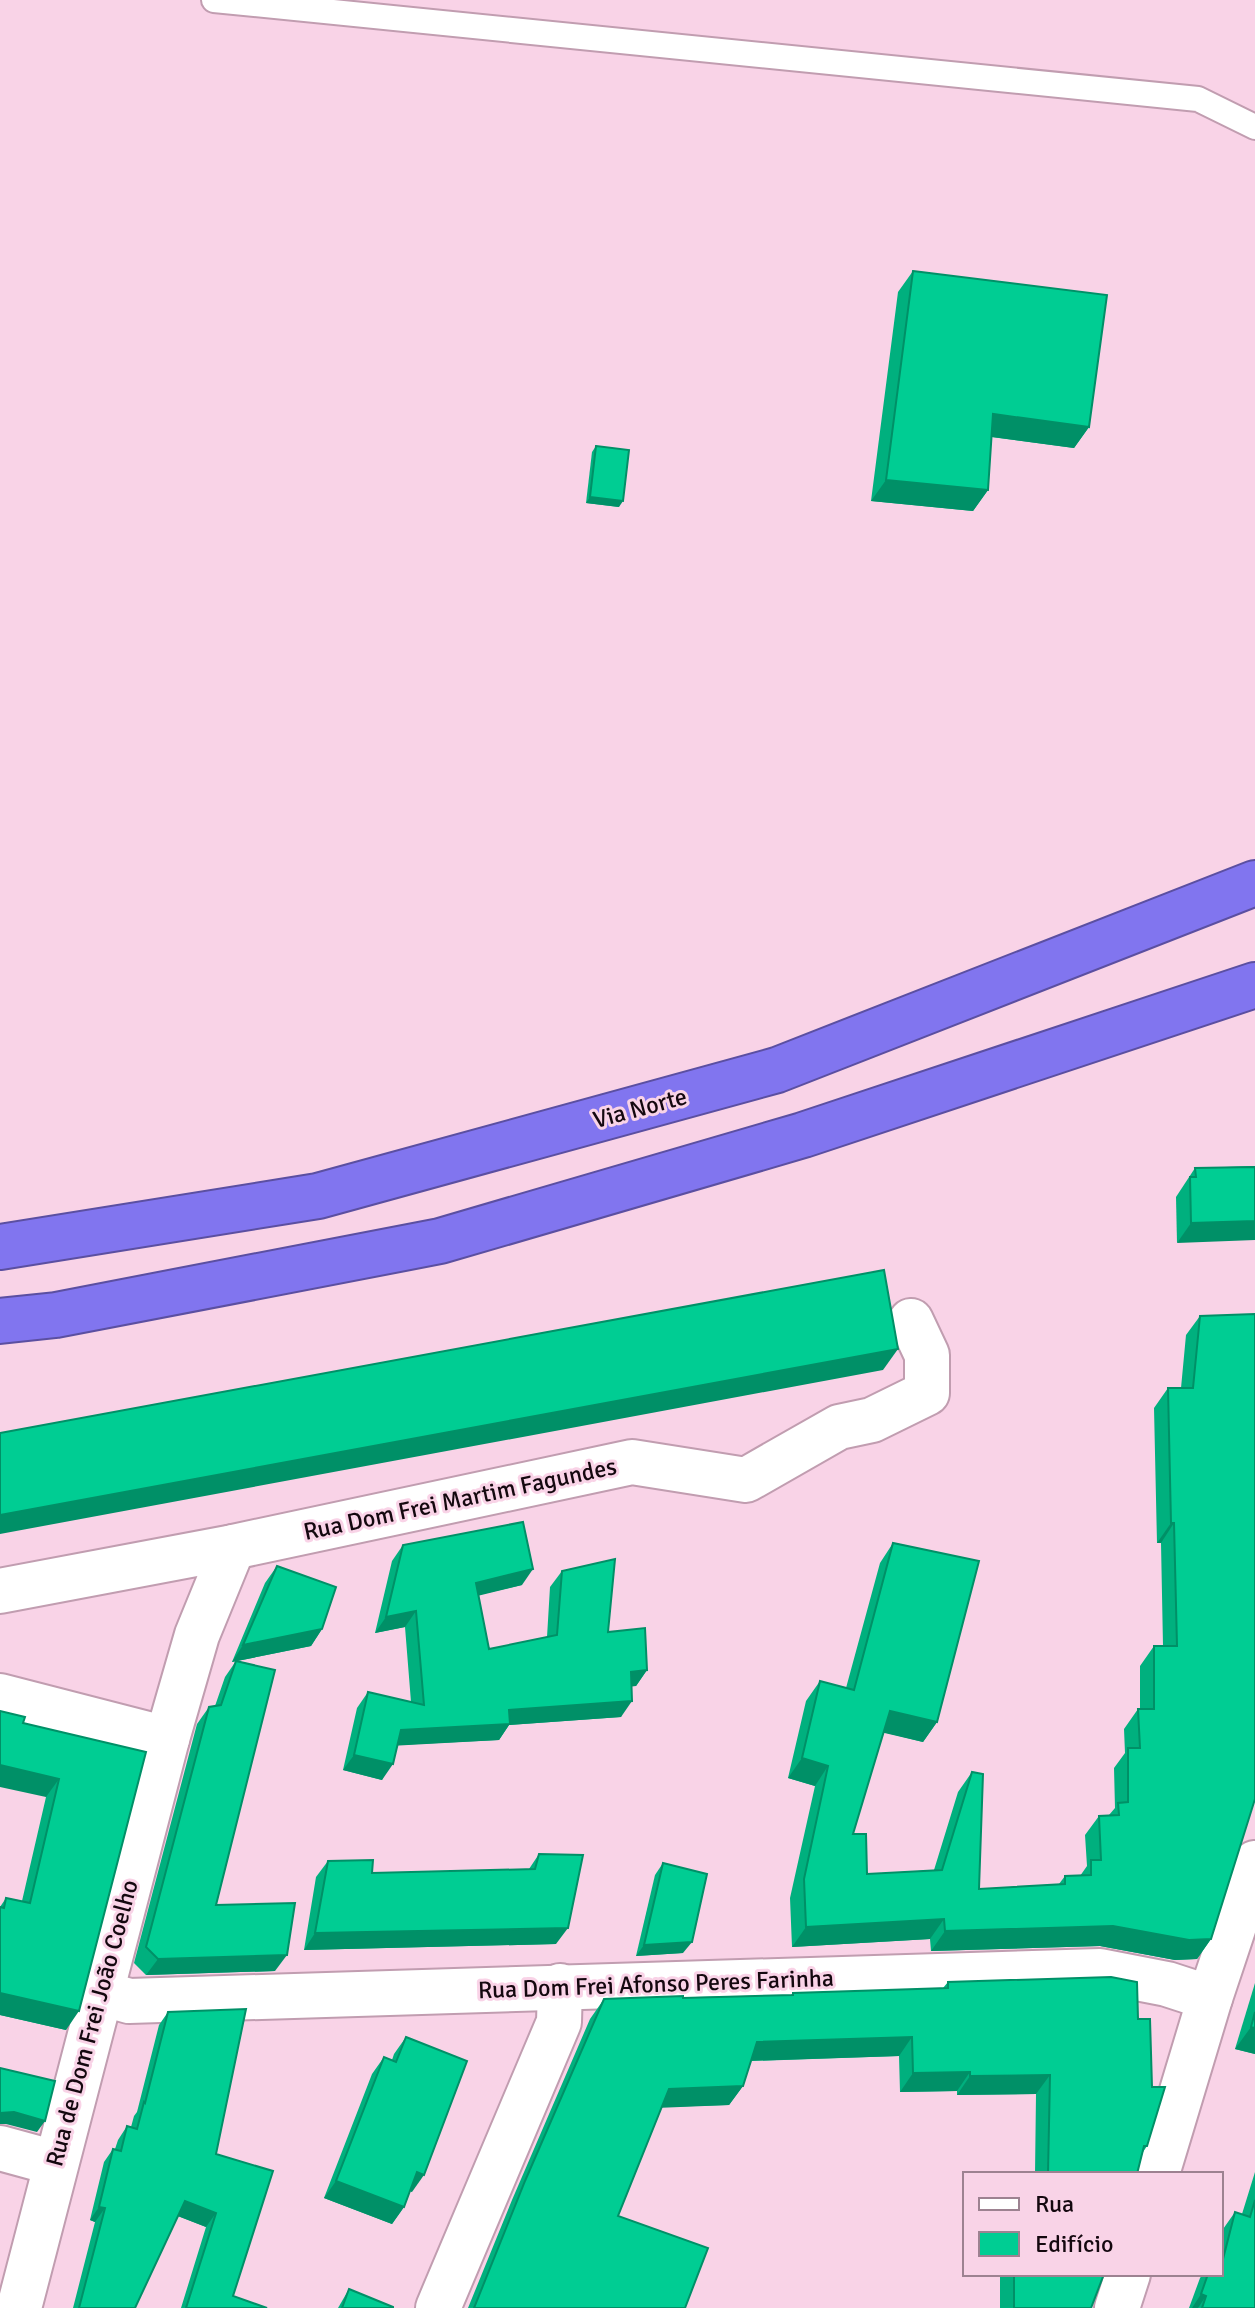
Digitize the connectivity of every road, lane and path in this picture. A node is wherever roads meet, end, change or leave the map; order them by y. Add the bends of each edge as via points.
1 (214, 0) edge
2 (1255, 127) edge
3 (1255, 883) edge
4 (1255, 985) edge
5 (0, 1247) edge
6 (0, 1321) edge
7 (911, 1321) dead end
8 (233, 1547) junction
9 (0, 1591) edge
10 (0, 1696) edge
11 (167, 1739) junction
12 (1255, 1863) edge
13 (560, 1986) junction
14 (101, 1993) junction
15 (1210, 1998) junction
16 (0, 2148) edge
17 (55, 2163) junction
18 (1158, 2172) edge
19 (1127, 2276) edge
20 (19, 2308) edge
21 (438, 2308) edge
22 (1117, 2308) edge

1 - 2 lane via 1198,99
3 - 5 highway, Via Norte via 777,1070 318,1196
4 - 6 highway via 803,1135 440,1241 56,1315
7 - 8 street, Rua Dom Frei Martim Fagundes via 927,1355 927,1393 872,1420 839,1427 746,1480 632,1462
8 - 9 street, Rua Dom Frei Martim Fagundes
8 - 11 street via 197,1635
10 - 11 street
11 - 14 street, Rua de Dom Frei João Coelho
12 - 15 street
13 - 14 street, Rua Dom Frei Afonso Peres Farinha via 129,2001
13 - 15 street, Rua Dom Frei Afonso Peres Farinha via 1100,1971
13 - 21 street via 559,2022
14 - 17 street, Rua de Dom Frei João Coelho
15 - 18 street
16 - 17 street
17 - 20 street, Rua de Dom Frei João Coelho
19 - 22 street

